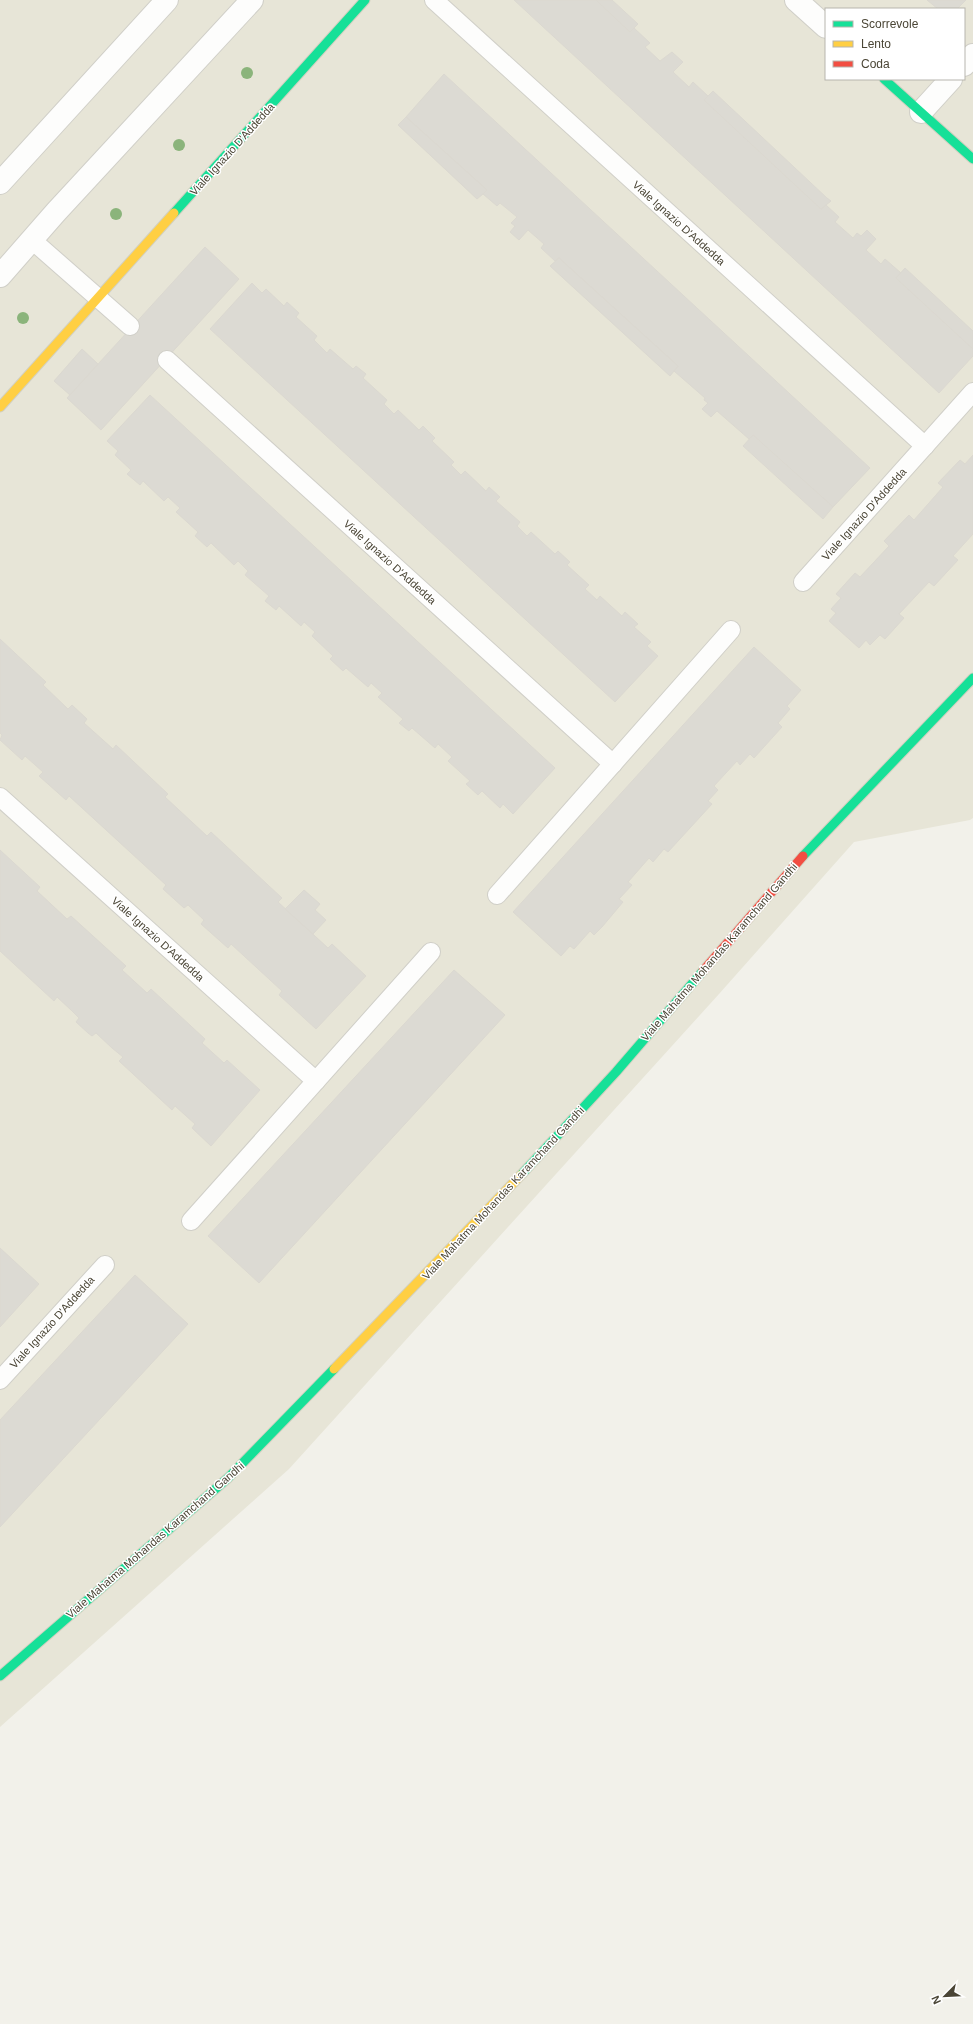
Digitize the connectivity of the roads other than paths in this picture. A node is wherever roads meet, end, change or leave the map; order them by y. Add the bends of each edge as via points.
1 (167, 0) edge
2 (252, 0) edge
3 (365, 0) edge
4 (434, 0) edge
5 (796, 0) edge
6 (825, 26) edge
7 (973, 55) edge
8 (965, 64) edge
9 (885, 80) edge
10 (950, 80) edge
11 (921, 112) junction
12 (973, 158) edge
13 (0, 183) edge
14 (32, 240) junction
15 (0, 276) edge
16 (99, 297) junction
17 (130, 326) dead end
18 (167, 360) dead end
19 (973, 392) edge
20 (0, 408) edge
21 (925, 446) junction
22 (803, 582) dead end
23 (731, 630) dead end
24 (973, 678) edge
25 (613, 764) junction
26 (0, 797) edge
27 (497, 894) dead end
28 (431, 952) dead end
29 (316, 1081) junction
30 (191, 1221) dead end
31 (105, 1265) dead end
32 (0, 1380) edge
33 (0, 1676) edge

1 - 13 street
2 - 14 street
3 - 16 street, Viale Ignazio D'Addedda
4 - 21 lane, Viale Ignazio D'Addedda
5 - 6 street
7 - 8 street
9 - 11 street
10 - 11 street
11 - 12 street
14 - 15 street
14 - 16 lane
16 - 17 lane
16 - 20 street, Viale Ignazio D'Addedda
18 - 25 lane, Viale Ignazio D'Addedda
19 - 21 lane, Viale Ignazio D'Addedda
21 - 22 lane, Viale Ignazio D'Addedda
23 - 25 lane
24 - 33 street, Viale Mahatma Mohandas Karamchand Gandhi via 814,843 616,1072 485,1214 234,1473
25 - 27 lane
26 - 29 lane, Viale Ignazio D'Addedda
28 - 29 lane
29 - 30 lane
31 - 32 lane, Viale Ignazio D'Addedda

